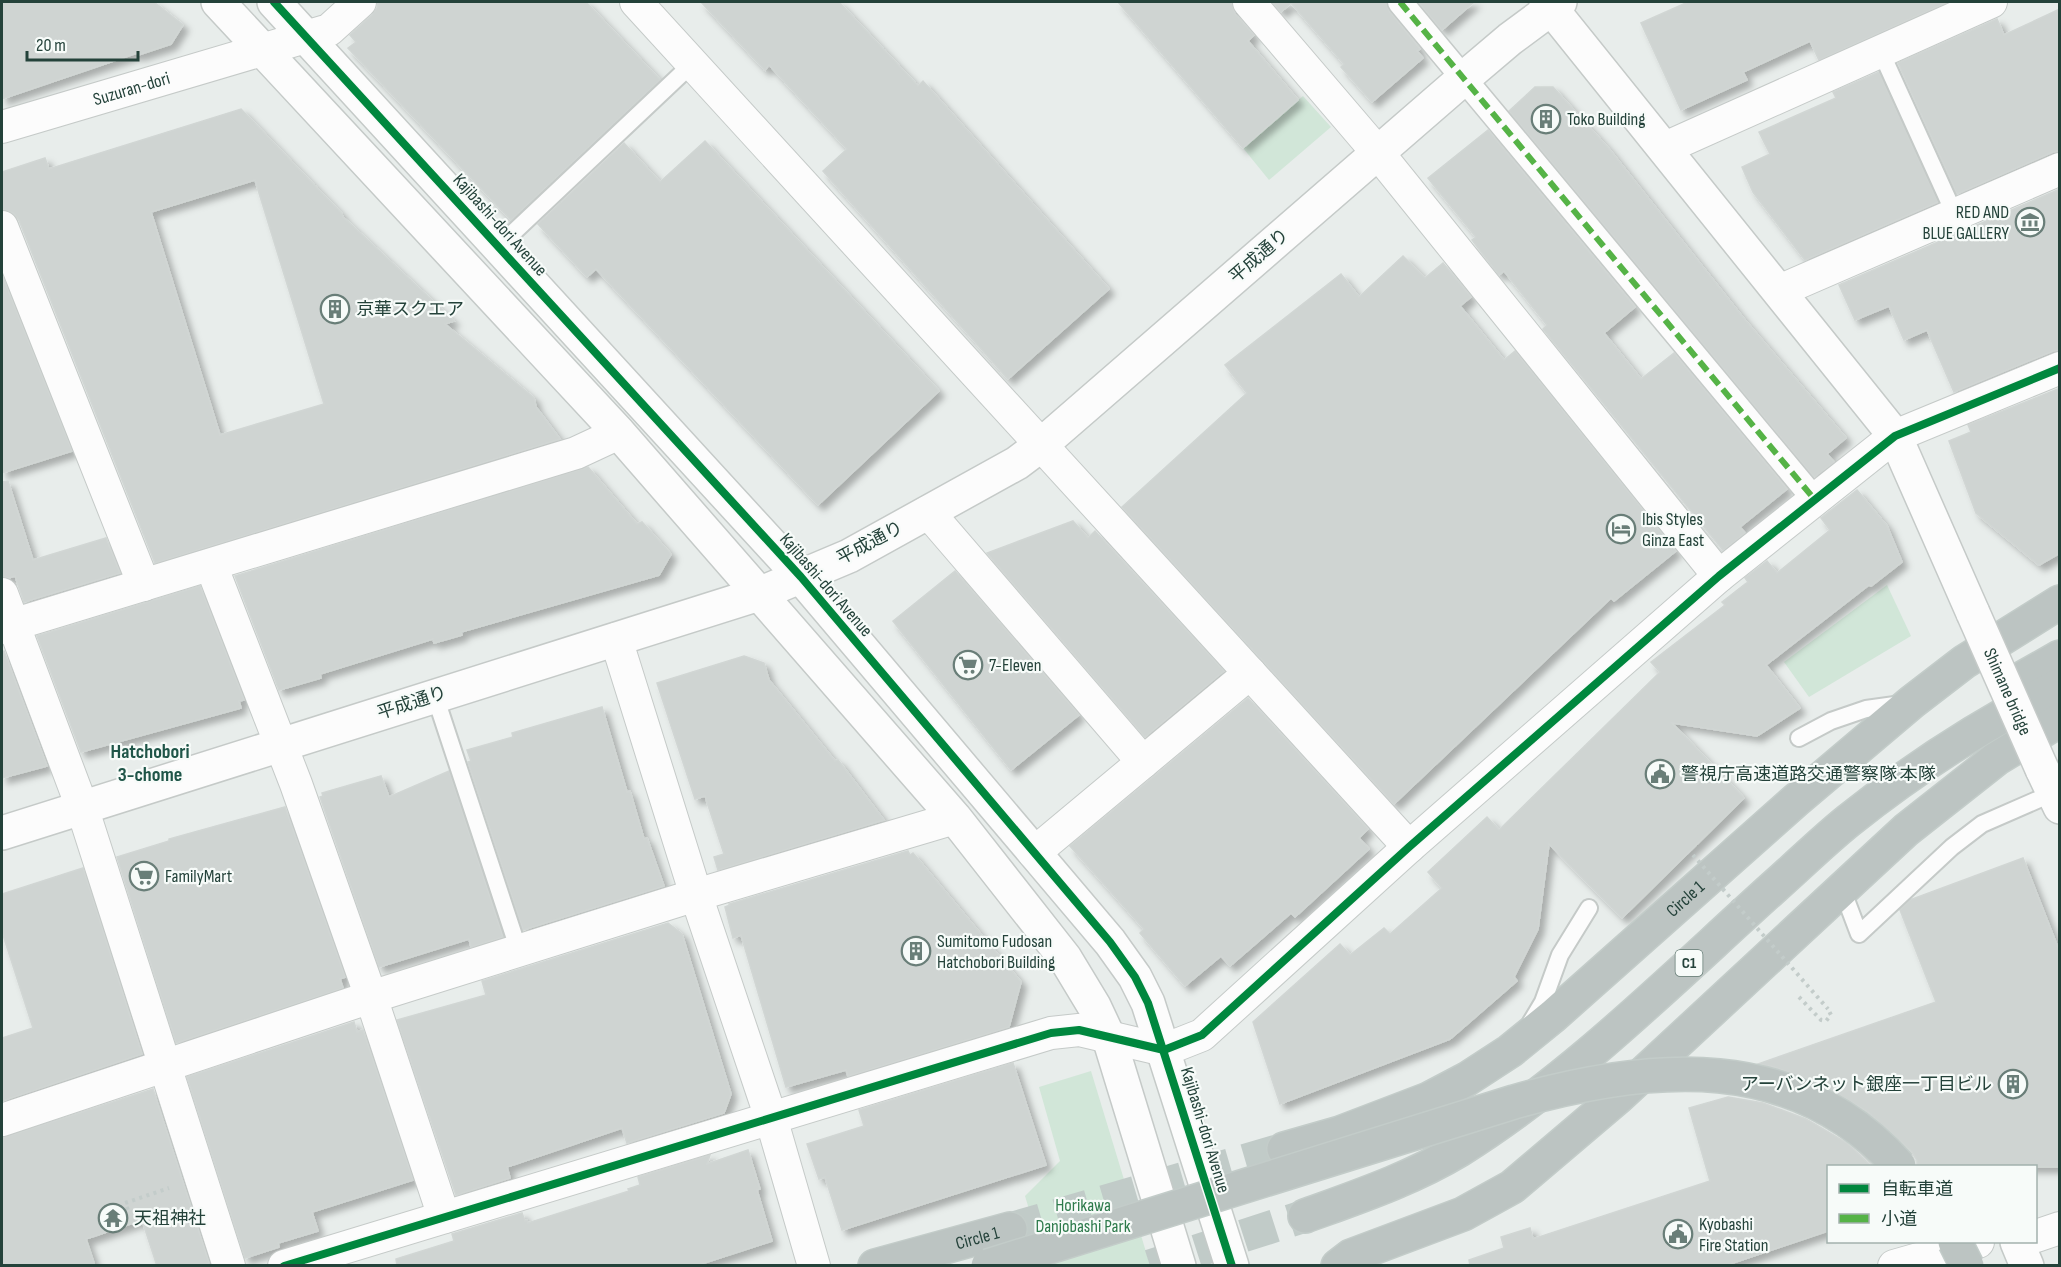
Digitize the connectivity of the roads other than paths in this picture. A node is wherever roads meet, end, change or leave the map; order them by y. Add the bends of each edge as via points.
1 (218, 2) edge
2 (274, 2) edge
3 (360, 2) edge
4 (636, 2) edge
5 (1250, 2) edge
6 (1400, 2) edge
7 (1991, 2) edge
8 (1552, 3) edge
9 (307, 36) junction
10 (261, 49) junction
11 (1881, 52) junction
12 (693, 63) junction
13 (1464, 78) junction
14 (2, 128) edge
15 (1665, 148) junction
16 (1378, 153) junction
17 (2060, 169) edge
18 (1955, 215) junction
19 (2, 227) edge
20 (500, 246) junction
21 (1779, 291) junction
22 (2060, 368) edge
23 (619, 433) junction
24 (1895, 436) junction
25 (1041, 445) junction
26 (1815, 500) junction
27 (928, 512) junction
28 (211, 565) junction
29 (1719, 576) junction
30 (801, 577) junction
31 (144, 585) junction
32 (2, 594) edge
33 (759, 594) junction
34 (2060, 602) edge
35 (8, 627) edge
36 (616, 639) junction
37 (2060, 657) edge
38 (1250, 673) junction
39 (2060, 686) edge
40 (2007, 687) junction
41 (435, 696) junction
42 (1912, 702) junction
43 (2060, 720) edge
44 (1799, 738) dead end
45 (282, 745) junction
46 (1143, 762) junction
47 (2052, 790) edge
48 (82, 807) junction
49 (955, 818) junction
50 (2, 833) edge
51 (1409, 846) junction
52 (1034, 853) junction
53 (1842, 889) junction
54 (696, 895) junction
55 (1588, 908) dead end
56 (519, 951) junction
57 (371, 997) junction
58 (1109, 1038) junction
59 (1164, 1050) junction
60 (1510, 1051) junction
61 (165, 1066) junction
62 (771, 1118) junction
63 (2, 1120) edge
64 (1284, 1149) tunnel mouth
65 (1897, 1165) edge
66 (1305, 1216) tunnel mouth
67 (444, 1217) junction
68 (2060, 1228) edge
69 (1010, 1229) tunnel mouth
70 (2037, 1236) edge
71 (1956, 1243) edge
72 (1974, 1243) edge
73 (2016, 1243) edge
74 (809, 1251) edge
75 (229, 1266) edge
76 (284, 1266) edge
77 (875, 1266) edge
78 (988, 1266) edge
79 (1179, 1266) edge
80 (1232, 1266) edge
81 (1338, 1266) edge
82 (1894, 1266) edge
83 (1967, 1266) edge
84 (2027, 1266) edge

1 - 10 street
2 - 9 street, Kajibashi-dori Avenue
3 - 9 street, Suzuran-dori via 329,30
4 - 12 street
5 - 16 street
6 - 13 street
7 - 11 street
8 - 13 street, 平成通り
8 - 15 street, Shimane bridge
9 - 10 street, Suzuran-dori
9 - 20 street, Kajibashi-dori Avenue
10 - 14 street, Suzuran-dori
10 - 23 street
11 - 15 street
11 - 18 lane
12 - 20 lane
12 - 25 street
13 - 16 street, 平成通り
13 - 26 street
15 - 21 street, Shimane bridge
16 - 25 street, 平成通り
16 - 29 street
17 - 18 street
18 - 21 street
19 - 31 street
20 - 30 street, Kajibashi-dori Avenue
21 - 24 street, Shimane bridge
22 - 24 street
23 - 28 street via 576,453
23 - 33 street
24 - 26 street
24 - 40 street, Shimane bridge, bridge
25 - 27 street, 平成通り via 1017,463
25 - 38 street
26 - 29 street
27 - 30 street, 平成通り via 849,556
27 - 46 street
28 - 31 street
28 - 45 street
29 - 51 street
30 - 33 street, 平成通り
30 - 52 street, Kajibashi-dori Avenue
31 - 35 street
32 - 35 street
33 - 36 street, 平成通り
33 - 49 street
34 - 42 highway, Circle 1 via 1964,662
35 - 48 street
36 - 41 street, 平成通り
36 - 54 street
37 - 40 highway
38 - 46 street
38 - 51 street
39 - 66 highway, C1 via 1968,736 1909,774 1846,823 1554,1083 1503,1120 1422,1169
40 - 47 street, Shimane bridge, bridge
41 - 45 street, 平成通り
41 - 56 lane
42 - 44 lane via 1866,709
42 - 60 highway, Circle 1
43 - 53 highway via 1996,759 1952,792
45 - 48 street, 平成通り
45 - 57 street
46 - 52 street
47 - 53 lane via 1982,824 1859,934
48 - 50 street, 平成通り
48 - 61 street
49 - 54 street
49 - 58 street via 1065,958 1095,1006
51 - 59 street via 1202,1035
52 - 59 street, Kajibashi-dori Avenue via 1136,977
53 - 81 highway via 1618,1097 1512,1187 1463,1214 1351,1256
54 - 56 street
54 - 62 street
55 - 60 lane via 1560,954 1543,1002
56 - 57 street
57 - 61 street
57 - 67 street
58 - 59 street
58 - 62 street via 1079,1030 1051,1033
58 - 79 street
59 - 80 street, Kajibashi-dori Avenue
60 - 64 highway, Circle 1 via 1430,1099 1340,1133
61 - 63 street
61 - 75 street
62 - 67 street
62 - 74 street
65 - 78 highway, bridge via 1839,1114 1799,1094 1724,1077 1640,1075 1566,1087 1514,1102
67 - 76 street
68 - 70 street
69 - 77 highway, Circle 1
71 - 83 highway, bridge
72 - 82 street
73 - 84 street

